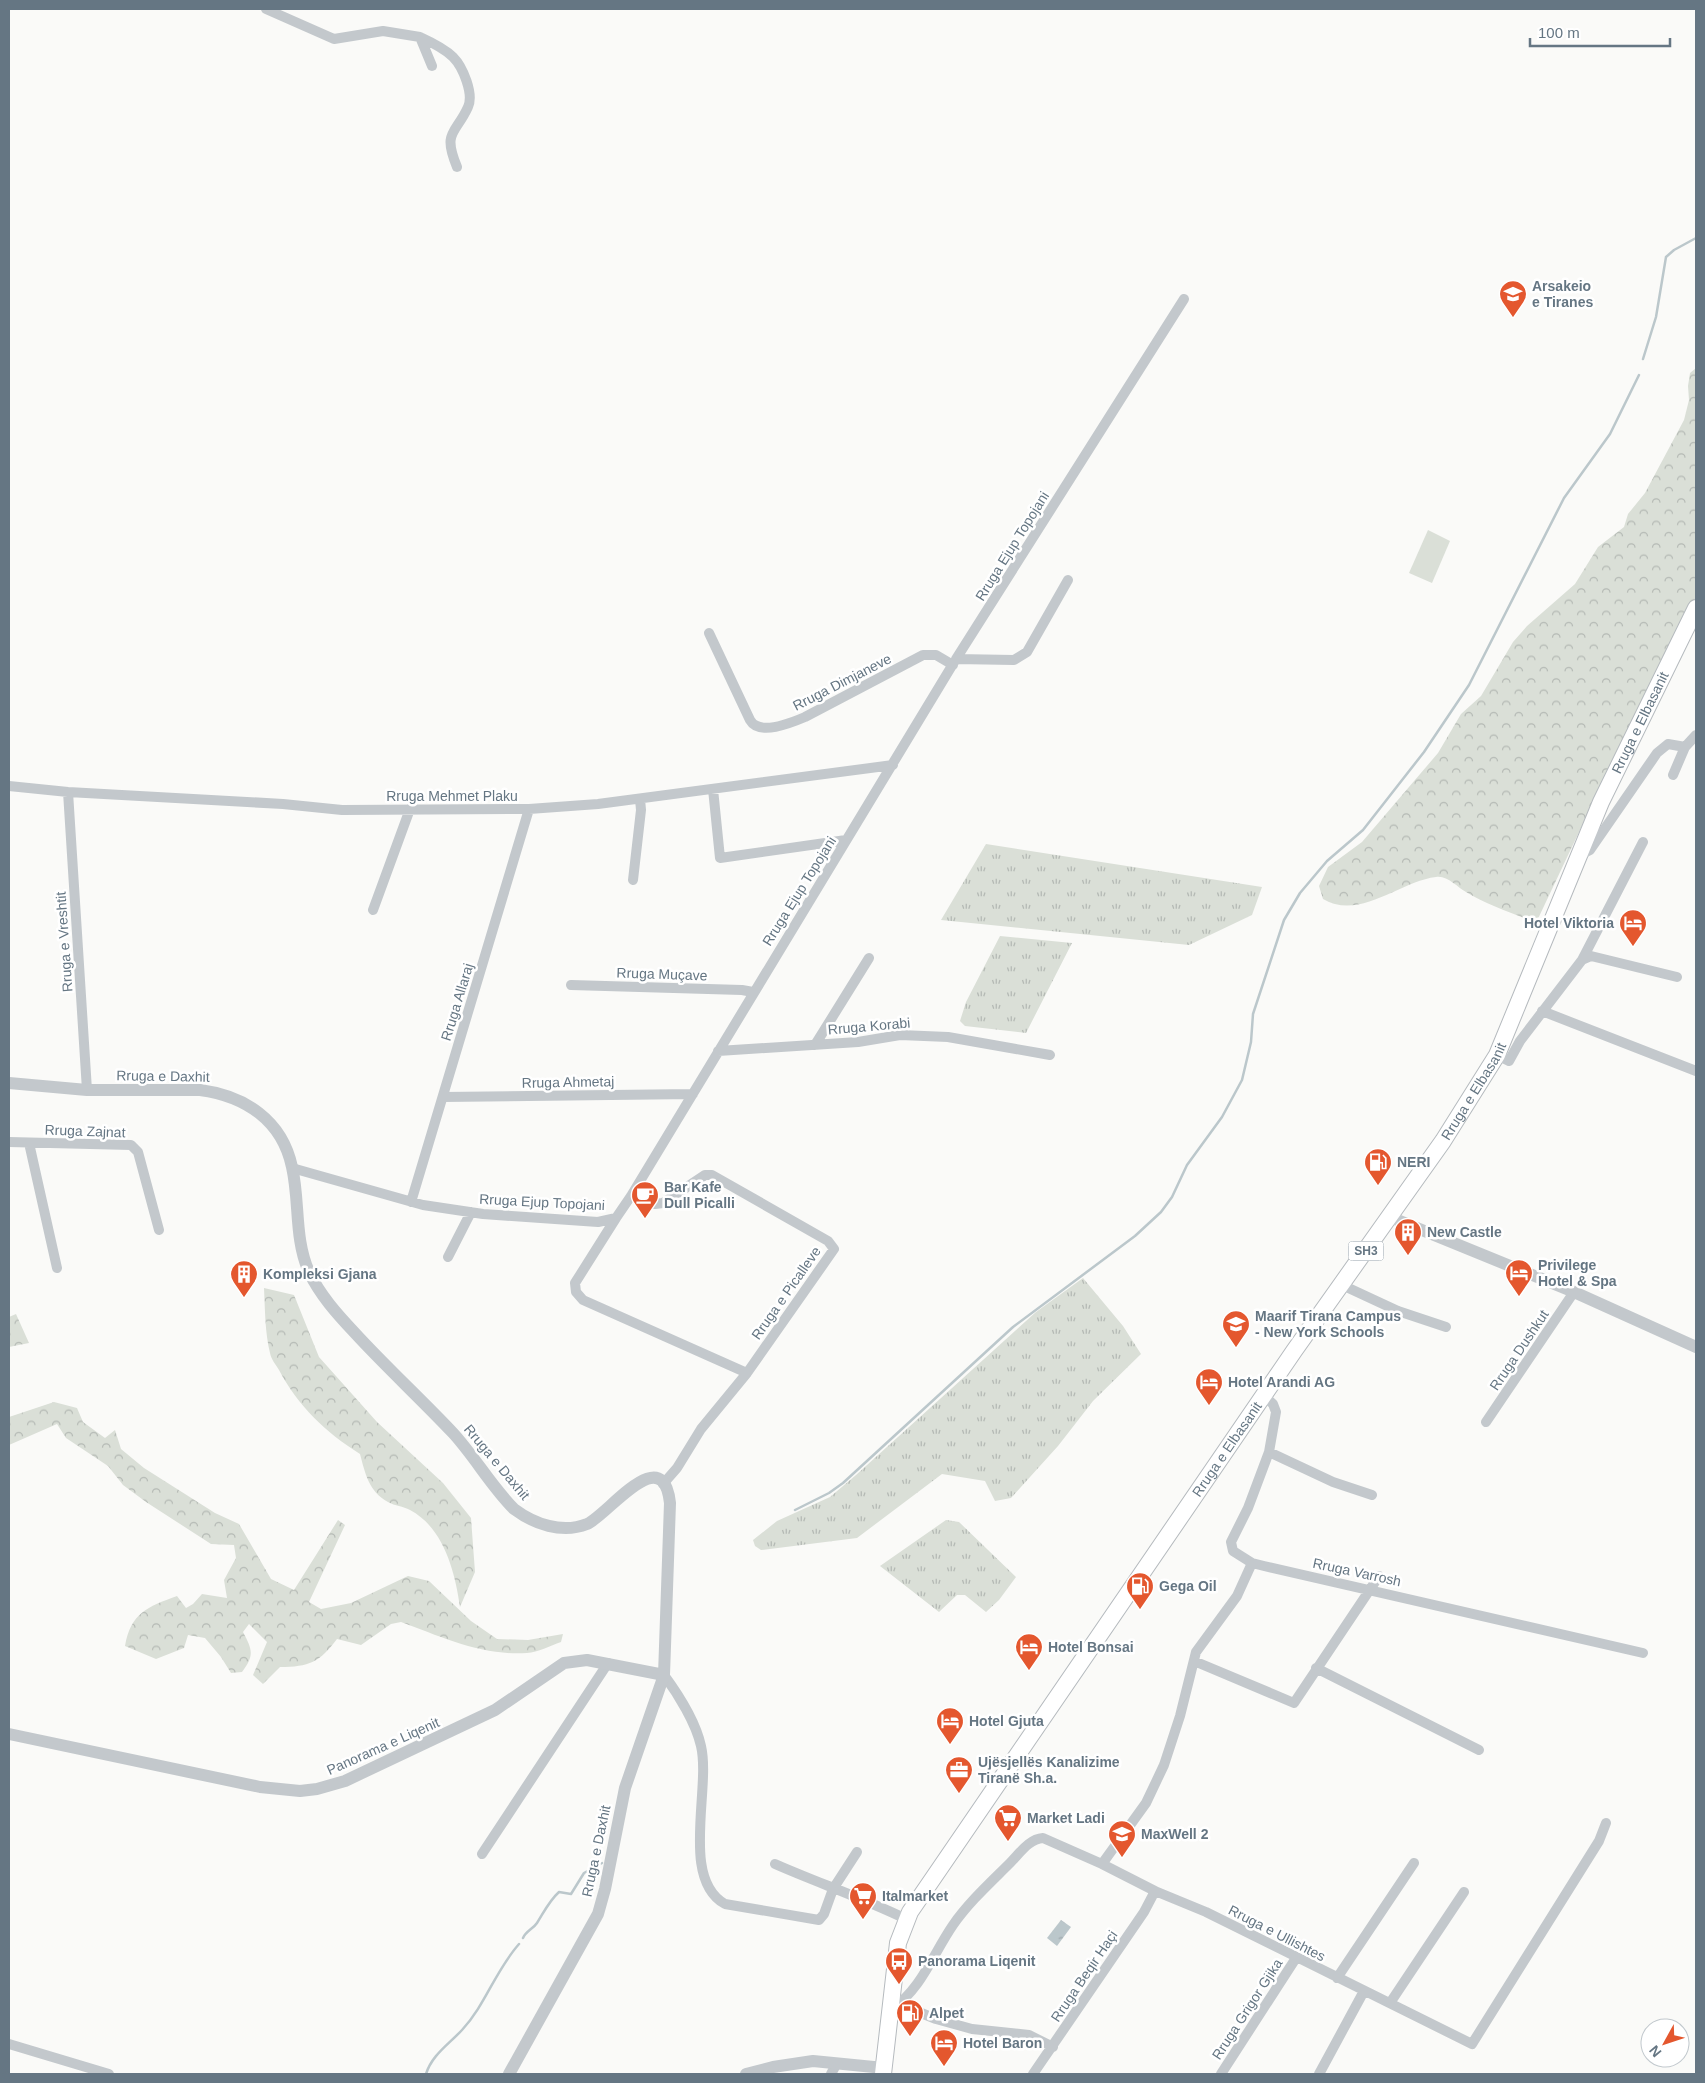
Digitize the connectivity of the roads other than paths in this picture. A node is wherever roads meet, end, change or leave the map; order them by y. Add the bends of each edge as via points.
1 (266, 9) edge
2 (420, 37) junction
3 (432, 66) dead end
4 (457, 168) dead end
5 (1184, 299) dead end
6 (1068, 580) dead end
7 (1696, 608) edge
8 (709, 632) dead end
9 (955, 662) junction
10 (1696, 735) edge
11 (1685, 747) junction
12 (893, 765) junction
13 (1673, 775) dead end
14 (9, 786) edge
15 (713, 789) junction
16 (68, 792) junction
17 (640, 799) junction
18 (410, 809) junction
19 (529, 809) junction
20 (846, 840) junction
21 (1643, 842) dead end
22 (1578, 856) junction
23 (633, 880) dead end
24 (373, 910) dead end
25 (868, 958) dead end
26 (1582, 960) junction
27 (1677, 977) dead end
28 (571, 985) dead end
29 (753, 992) junction
30 (1542, 1011) junction
31 (815, 1045) junction
32 (718, 1051) junction
33 (1050, 1055) dead end
34 (1497, 1055) junction
35 (1696, 1071) edge
36 (9, 1083) edge
37 (87, 1090) junction
38 (693, 1094) junction
39 (443, 1097) junction
40 (9, 1142) edge
41 (29, 1143) junction
42 (292, 1168) junction
43 (631, 1196) junction
44 (411, 1202) junction
45 (471, 1212) junction
46 (1390, 1217) junction
47 (616, 1218) junction
48 (159, 1230) dead end
49 (448, 1257) dead end
50 (57, 1268) dead end
51 (1342, 1285) junction
52 (1574, 1292) junction
53 (1446, 1327) dead end
54 (1696, 1347) edge
55 (747, 1372) junction
56 (1263, 1395) junction
57 (1486, 1422) dead end
58 (1269, 1452) junction
59 (663, 1484) junction
60 (1372, 1495) dead end
61 (1252, 1563) junction
62 (1379, 1576) dead end
63 (1368, 1589) junction
64 (1643, 1653) dead end
65 (1194, 1661) junction
66 (608, 1663) junction
67 (1316, 1668) junction
68 (664, 1675) junction
69 (9, 1734) edge
70 (1479, 1750) dead end
71 (1606, 1823) dead end
72 (857, 1852) dead end
73 (482, 1854) dead end
74 (1414, 1863) dead end
75 (775, 1864) dead end
76 (1102, 1864) junction
77 (833, 1890) junction
78 (1155, 1891) junction
79 (1464, 1892) dead end
80 (906, 1919) junction
81 (1296, 1958) junction
82 (1337, 1978) junction
83 (1364, 1991) junction
84 (1390, 2004) junction
85 (895, 2007) junction
86 (9, 2044) edge
87 (1053, 2047) junction
88 (834, 2069) edge
89 (883, 2071) edge
90 (109, 2074) edge
91 (509, 2074) edge
92 (746, 2074) edge
93 (1033, 2074) edge
94 (1221, 2074) edge
95 (1319, 2074) edge

1 - 2 street via 334,39 383,31
2 - 3 street
2 - 4 street via 454,58 471,96 469,107 452,132 452,154
5 - 9 street, Rruga Ejup Topojani
6 - 9 street via 1021,658
7 - 22 main road, Rruga e Elbasanit / SH3
8 - 9 street, Rruga Dimjaneve via 750,720 761,728 788,724 805,717 923,655 936,655
9 - 12 street, Rruga Ejup Topojani
10 - 11 street
11 - 13 street
11 - 22 street via 1673,744 1661,748 1590,850
12 - 15 street, Rruga Mehmet Plaku
12 - 20 street, Rruga Ejup Topojani
14 - 16 street, Rruga Mehmet Plaku
15 - 17 street, Rruga Mehmet Plaku
15 - 20 street via 720,858
16 - 18 street, Rruga Mehmet Plaku via 342,810
16 - 37 street, Rruga e Vreshtit
17 - 19 street, Rruga Mehmet Plaku
17 - 23 street
18 - 19 street, Rruga Mehmet Plaku
18 - 24 street
19 - 39 street, Rruga Allaraj
20 - 29 street, Rruga Ejup Topojani
21 - 26 street
22 - 34 main road, Rruga e Elbasanit / SH3
25 - 31 street
26 - 27 street via 1598,957
26 - 30 street
28 - 29 street, Rruga Muçave
29 - 32 street, Rruga Ejup Topojani
30 - 34 street via 1509,1061
30 - 35 street
31 - 32 street, Rruga Korabi
31 - 33 street, Rruga Korabi via 910,1036 948,1037
32 - 38 street, Rruga Ejup Topojani
34 - 46 main road, Rruga e Elbasanit / SH3
36 - 37 street, Rruga e Daxhit
37 - 42 street, Rruga e Daxhit via 200,1090 233,1097 269,1123 285,1148
38 - 39 street, Rruga Ahmetaj
38 - 43 street, Rruga Ejup Topojani
39 - 44 street, Rruga Allaraj
40 - 41 street, Rruga Zajnat
41 - 48 street, Rruga Zajnat via 131,1145 138,1152
41 - 50 street
42 - 44 street, Rruga Ejup Topojani
42 - 59 street, Rruga e Daxhit via 301,1252 316,1286 369,1349 464,1445 514,1509 546,1525 577,1527 595,1520 639,1480 652,1477
43 - 47 street, Rruga Ejup Topojani
43 - 55 street, Rruga e Picalleve via 663,1204 705,1175 712,1175 833,1246 832,1252
44 - 45 street, Rruga Ejup Topojani
45 - 47 street, Rruga Ejup Topojani via 598,1222
45 - 49 street
46 - 51 main road, Rruga e Elbasanit / SH3
46 - 52 street
47 - 55 street via 575,1283 576,1292 582,1300
51 - 53 street via 1398,1311
51 - 56 main road, Rruga e Elbasanit / SH3
52 - 54 street
52 - 57 street, Rruga Dushkut
55 - 59 street, Rruga e Picalleve via 701,1429
56 - 58 street, Rruga Varrosh via 1276,1412
56 - 80 main road, Rruga e Elbasanit / SH3
58 - 60 street via 1333,1482
58 - 61 street, Rruga Varrosh via 1248,1508 1230,1544 1233,1551
59 - 68 street, Rruga e Daxhit via 670,1503
61 - 63 street, Rruga Varrosh
61 - 65 street via 1237,1596 1196,1652
62 - 63 street
63 - 64 street, Rruga Varrosh
63 - 67 street
65 - 67 street via 1294,1704
65 - 76 street via 1164,1765 1146,1804
66 - 68 street, Panorama e Liqenit
66 - 69 street, Panorama e Liqenit via 587,1660 564,1663 481,1717 345,1780 317,1789 282,1791
66 - 73 street
67 - 70 street
68 - 77 street via 679,1697 701,1746 701,1854 705,1879 712,1894 725,1904 819,1920
68 - 91 street, Rruga e Daxhit via 625,1788 606,1889 598,1914
71 - 84 street, Rruga e Ullishtes via 1596,1847 1472,2044
72 - 77 street
74 - 82 street
75 - 77 street
76 - 78 street, Rruga e Ullishtes
76 - 85 street, Rruga e Ullishtes via 1049,1840 1034,1840 967,1906 951,1927 926,1972 907,1998
77 - 80 street
78 - 81 street, Rruga e Ullishtes via 1206,1912
78 - 87 street, Rruga Beqir Haçi
79 - 84 street
80 - 85 main road, Rruga e Elbasanit / SH3 via 898,1942
81 - 82 street, Rruga e Ullishtes
81 - 94 street, Rruga Grigor Gjika
82 - 83 street, Rruga e Ullishtes
83 - 84 street, Rruga e Ullishtes
83 - 95 street
85 - 87 street via 972,2029 1029,2035
85 - 89 main road, Rruga e Elbasanit / SH3
86 - 90 street
87 - 93 street, Rruga Beqir Haçi
88 - 89 street
88 - 92 street via 797,2062

